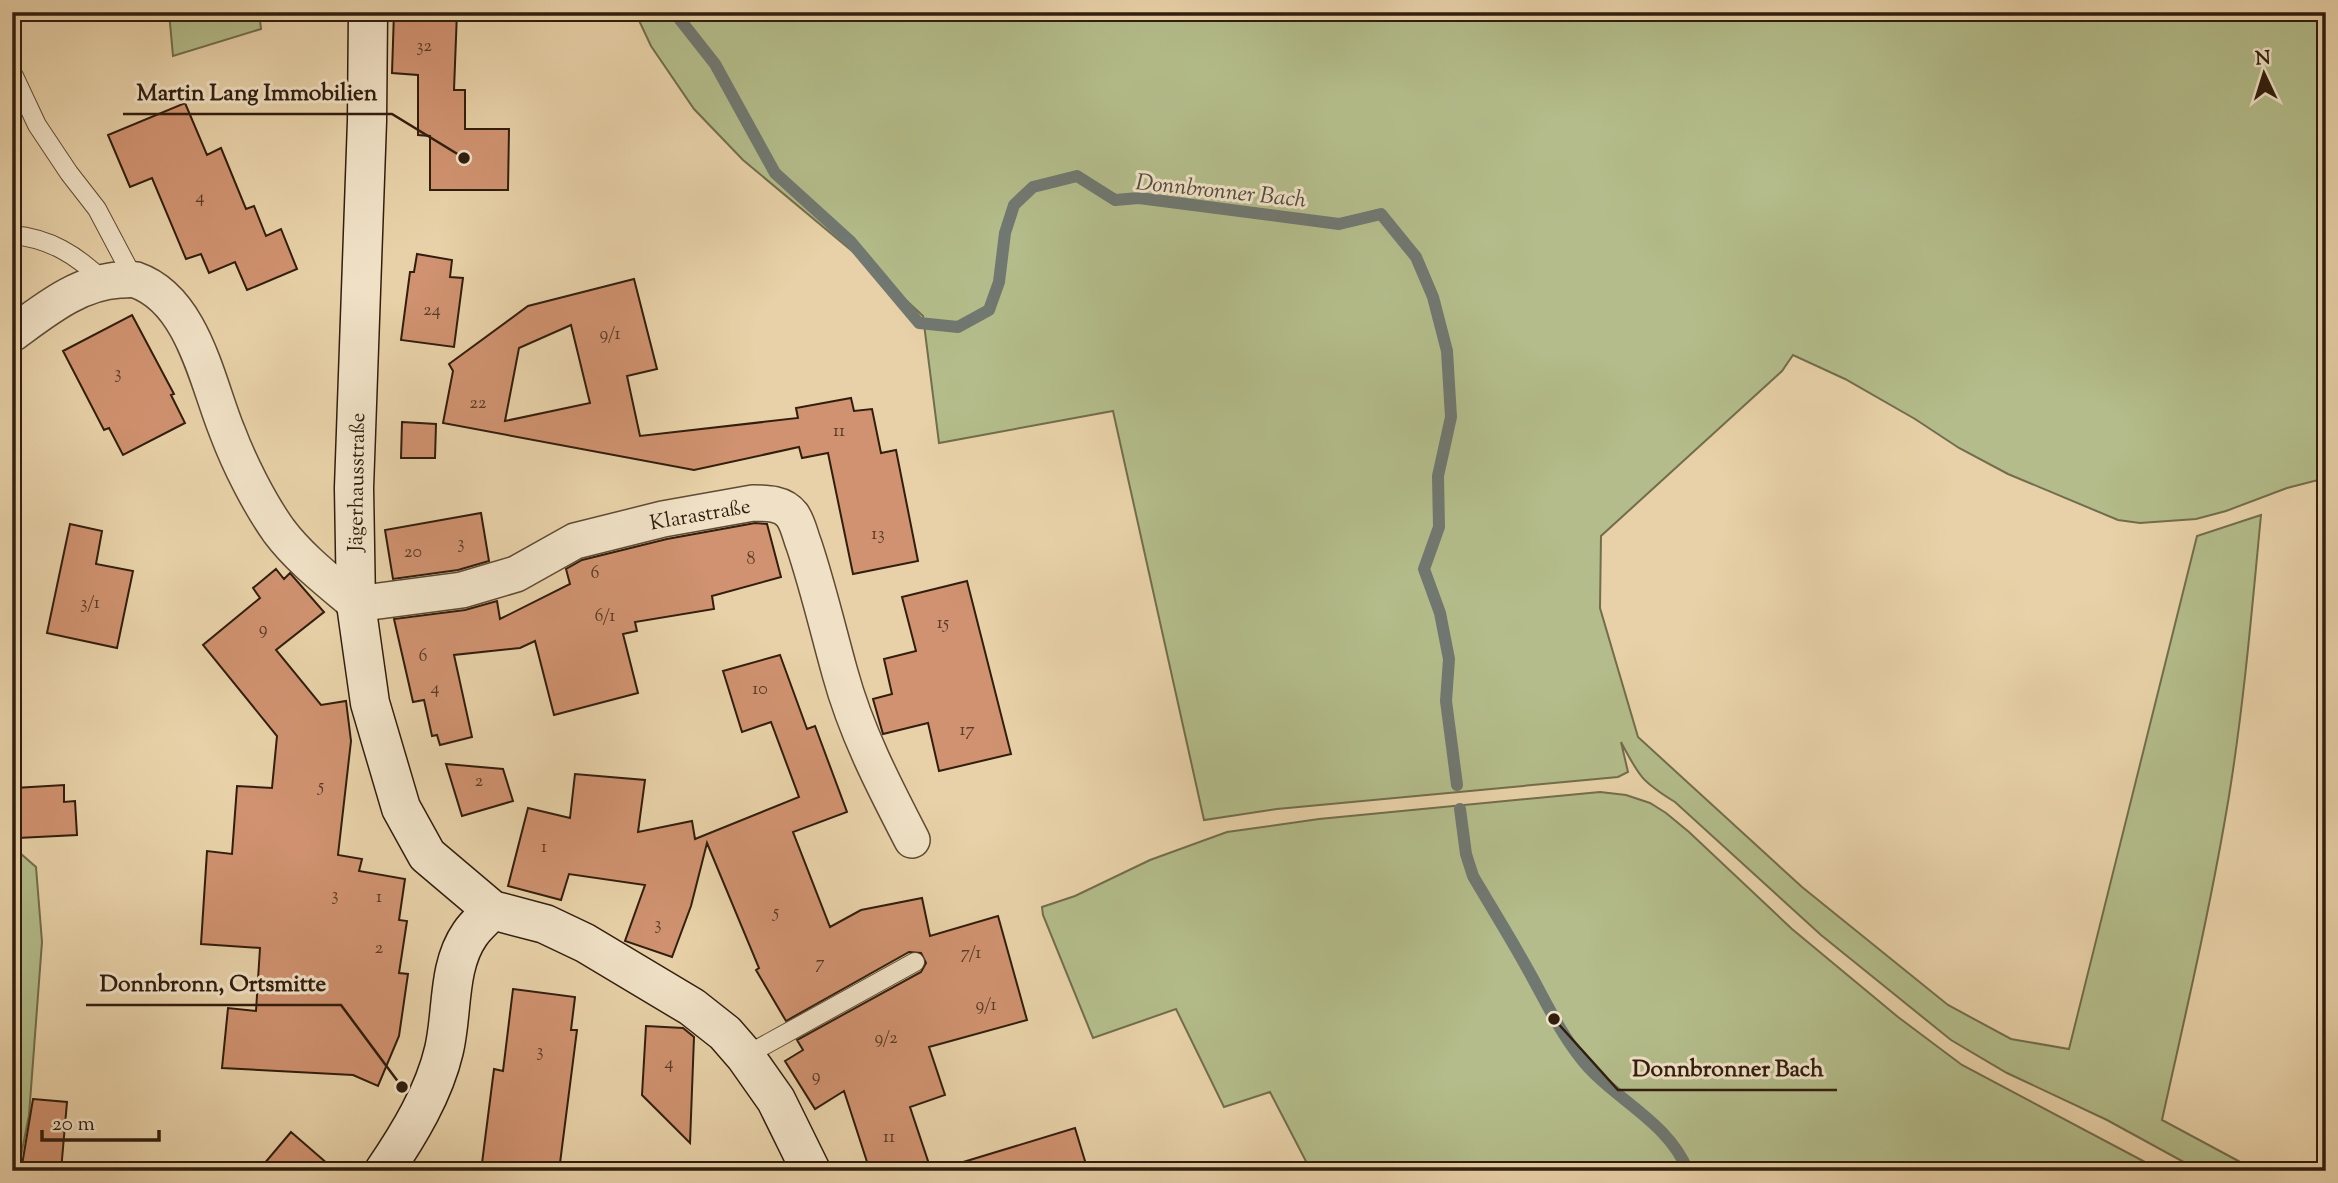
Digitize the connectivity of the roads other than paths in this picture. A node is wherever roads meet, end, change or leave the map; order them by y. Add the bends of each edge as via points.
1 (368, 12) edge
2 (14, 76) dead end
3 (12, 235) edge
4 (118, 280) junction
5 (12, 334) edge
6 (356, 604) junction
7 (912, 840) dead end
8 (492, 910) junction
9 (915, 962) dead end
10 (745, 1056) junction
11 (384, 1171) edge
12 (811, 1171) edge

1 - 6 street, Jägerhausstraße via 354,488
2 - 4 lane via 37,125 97,209
3 - 4 lane via 62,248
4 - 5 street via 78,290
4 - 6 street via 162,294 197,346 227,431 278,530 308,564
6 - 7 street, Klarastraße via 462,590 516,574 575,541 614,530 753,503 782,507 792,514 810,562 855,720
6 - 8 street, Jägerhausstraße via 370,703 401,808 427,855
8 - 10 street via 545,924 627,966 692,1007
8 - 11 street via 470,934 460,956 436,1074
9 - 10 lane
10 - 12 street via 776,1100

